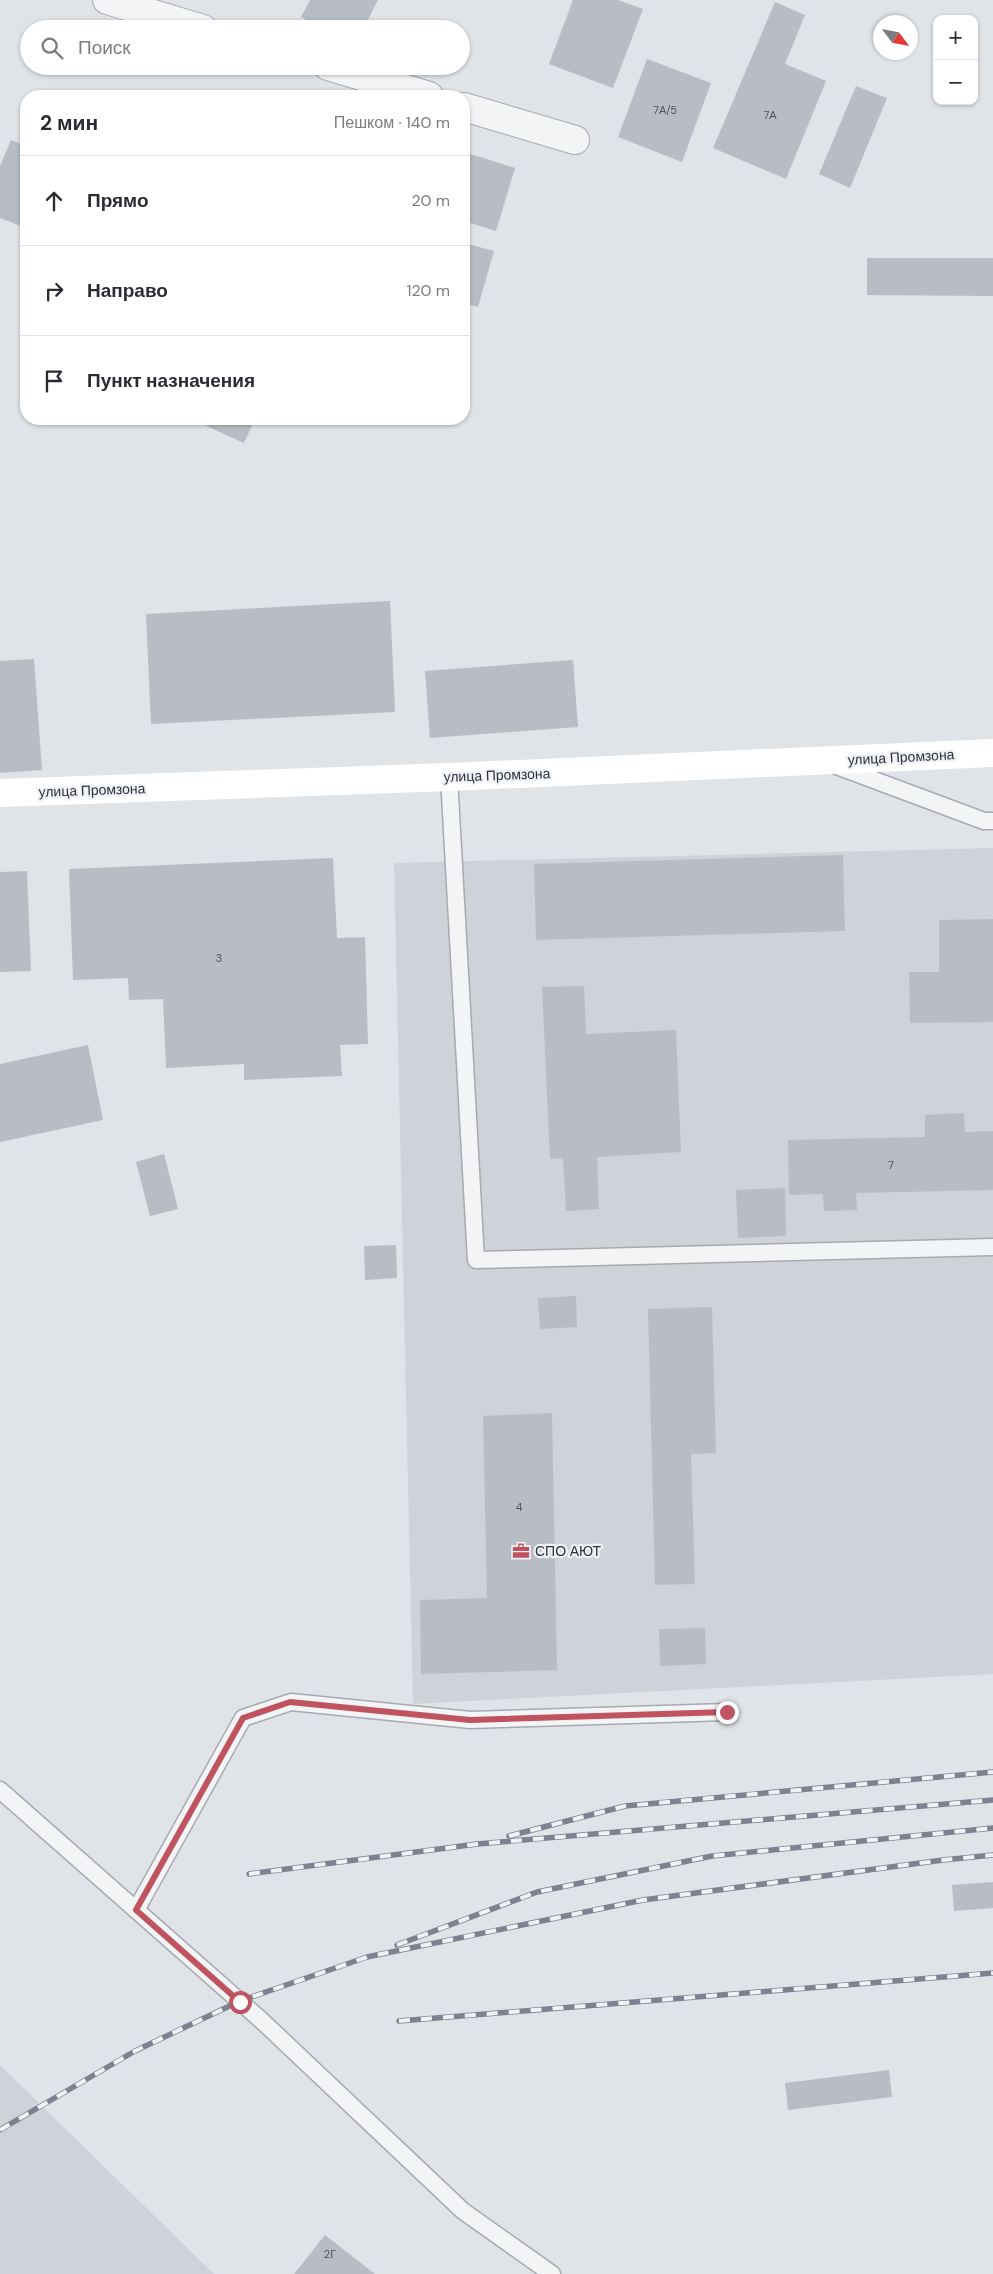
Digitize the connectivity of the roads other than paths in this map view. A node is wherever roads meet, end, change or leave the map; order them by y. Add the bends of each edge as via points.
1 (107, 0) edge
2 (173, 20) edge
3 (358, 75) edge
4 (409, 90) edge
5 (470, 109) edge
6 (575, 140) dead end
7 (993, 753) edge
8 (823, 761) junction
9 (448, 777) junction
10 (0, 793) edge
11 (993, 821) edge
12 (993, 1247) edge
13 (727, 1712) dead end
14 (0, 1790) edge
15 (136, 1910) junction
16 (552, 2274) edge

1 - 2 street
3 - 4 street
5 - 6 street
7 - 8 main road, улица Промзона
8 - 9 main road, улица Промзона
8 - 11 lane via 984,822
9 - 10 main road, улица Промзона
9 - 12 lane via 476,1260
13 - 15 lane via 470,1720 290,1702 243,1718
14 - 15 lane
15 - 16 lane via 261,2020 463,2211

